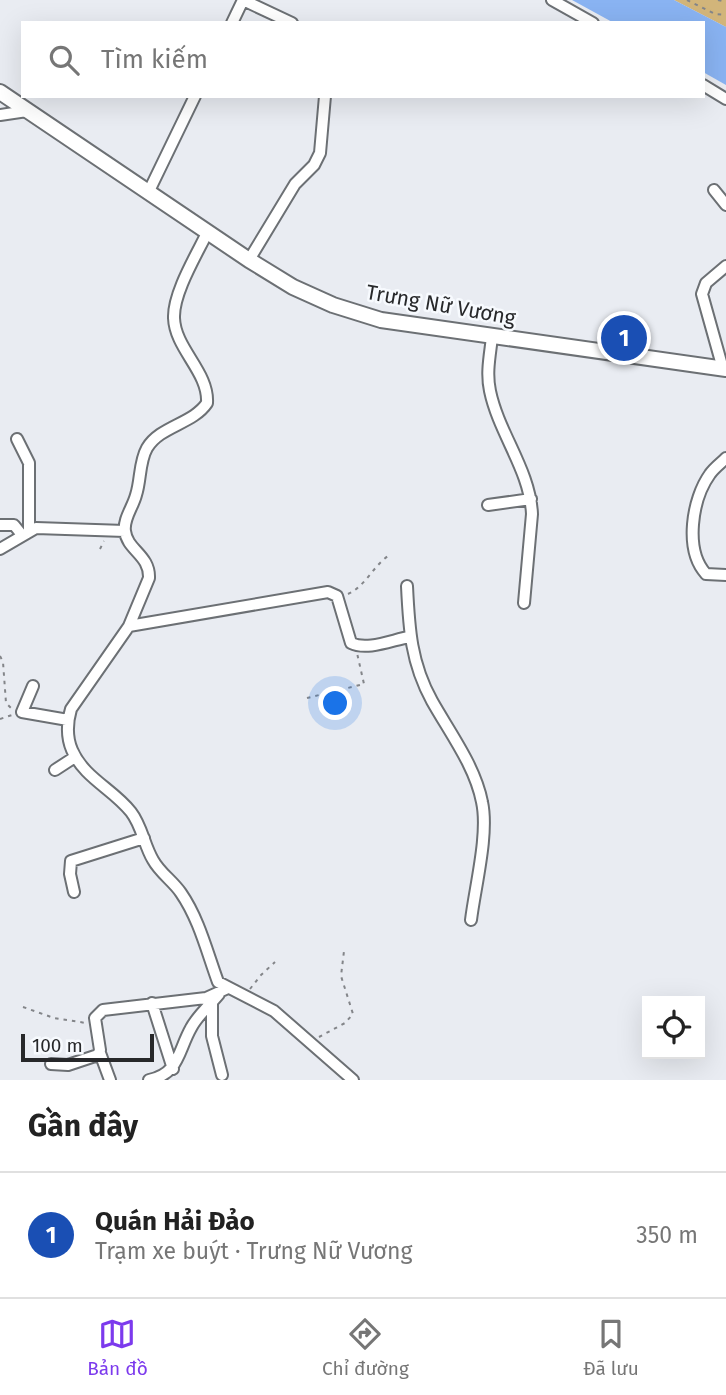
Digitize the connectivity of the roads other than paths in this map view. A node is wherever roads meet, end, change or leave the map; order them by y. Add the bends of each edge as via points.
1 (243, 0) edge
2 (552, 0) edge
3 (233, 21) edge
4 (288, 21) edge
5 (589, 21) edge
6 (705, 86) edge
7 (0, 92) edge
8 (194, 98) edge
9 (324, 98) edge
10 (726, 99) edge
11 (27, 111) junction
12 (0, 115) edge
13 (714, 190) dead end
14 (149, 191) junction
15 (726, 205) edge
16 (208, 231) junction
17 (249, 260) junction
18 (726, 267) edge
19 (492, 337) junction
20 (725, 369) edge
21 (17, 439) dead end
22 (726, 458) edge
23 (531, 499) junction
24 (488, 505) dead end
25 (0, 525) edge
26 (125, 531) junction
27 (25, 533) junction
28 (0, 549) edge
29 (726, 575) edge
30 (407, 586) dead end
31 (524, 603) dead end
32 (129, 626) junction
33 (409, 636) junction
34 (33, 686) dead end
35 (68, 720) junction
36 (75, 757) junction
37 (55, 770) dead end
38 (144, 838) junction
39 (74, 892) dead end
40 (471, 920) dead end
41 (224, 990) junction
42 (212, 1002) junction
43 (152, 1003) junction
44 (100, 1053) junction
45 (51, 1064) dead end
46 (173, 1069) junction
47 (222, 1075) dead end
48 (110, 1080) edge
49 (149, 1080) edge
50 (353, 1080) edge

1 - 3 street
1 - 4 street
2 - 5 street
6 - 10 street
7 - 11 main road, Trưng Nữ Vương
8 - 14 street
9 - 17 street via 318,160 295,184
11 - 12 street
11 - 14 main road, Trưng Nữ Vương
13 - 15 street
14 - 16 main road, Trưng Nữ Vương
16 - 17 main road, Trưng Nữ Vương
16 - 26 street via 183,285 174,319 205,388 207,403 196,415 150,443
17 - 19 main road, Trưng Nữ Vương via 293,287 345,309 381,320
18 - 20 street via 702,288
19 - 20 main road, Trưng Nữ Vương
19 - 23 street via 489,391
21 - 27 street via 29,463
22 - 29 street via 710,474 692,530 700,568 706,574
23 - 24 street
23 - 31 street
25 - 27 street via 14,525
26 - 27 street via 46,527
26 - 32 street via 149,569 146,589
27 - 28 street
30 - 33 street
32 - 33 street via 334,593 356,646
32 - 35 street via 77,698
33 - 40 street via 421,676 480,790 482,842
34 - 35 street via 22,712
35 - 36 street
36 - 37 street
36 - 38 street via 128,808
38 - 39 street via 71,861
38 - 41 street via 155,864 193,914
41 - 42 street
41 - 43 street via 206,998
41 - 50 street via 274,1011
42 - 46 street via 192,1025
42 - 47 street via 212,1036
43 - 44 street via 109,1007 95,1018
43 - 46 street
44 - 45 street via 76,1064
44 - 48 street
46 - 49 street

